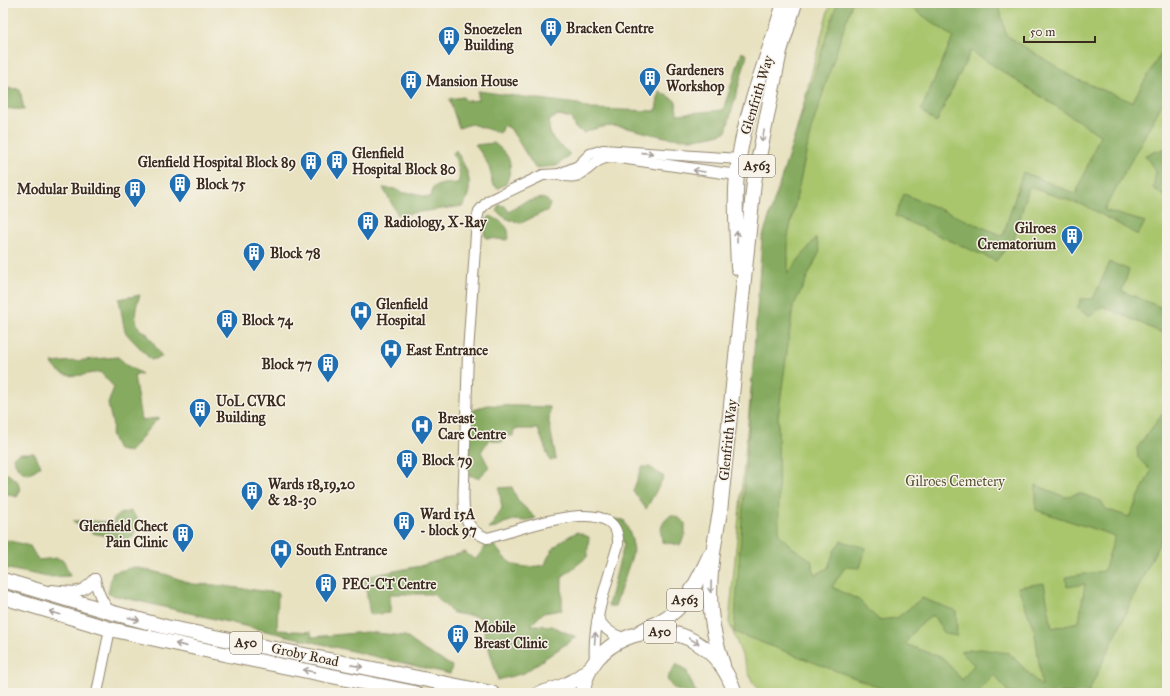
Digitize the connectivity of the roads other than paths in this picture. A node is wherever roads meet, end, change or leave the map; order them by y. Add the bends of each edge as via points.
1 (784, 3) edge
2 (795, 3) edge
3 (780, 51) junction
4 (741, 166) junction
5 (559, 174) junction
6 (754, 182) junction
7 (739, 332) junction
8 (713, 548) junction
9 (3, 580) edge
10 (22, 586) junction
11 (3, 597) edge
12 (110, 612) junction
13 (598, 617) junction
14 (110, 629) junction
15 (630, 636) junction
16 (593, 663) junction
17 (723, 665) junction
18 (384, 690) edge
19 (97, 693) edge
20 (415, 693) edge
21 (492, 693) edge
22 (540, 693) edge
23 (583, 693) edge
24 (735, 693) edge

1 - 4 highway, Glenfrith Way / A563 via 747,121
2 - 3 highway, Glenfrith Way / A563
3 - 4 highway, A563
3 -> 6 highway, Glenfrith Way / A563
4 -> 5 street via 604,157 578,176 567,177
5 -> 4 street via 578,166 590,154 603,150
4 - 6 highway, A563 via 750,170
7 -> 4 highway, Glenfrith Way / A563
5 - 13 street via 543,175 488,201 476,219 470,313 465,514 470,528 487,538 574,516 591,516 609,523 614,527 618,545
6 - 7 highway, Glenfrith Way / A563
7 - 8 highway, Glenfrith Way / A563 via 720,512
8 - 15 highway, Glenfrith Way / A563 via 687,598 670,615
8 -> 17 highway, Glenfrith Way / A563 via 710,590 712,621
9 - 10 highway, Groby Road / A50
10 - 12 highway, Groby Road / A50
10 - 12 street via 76,592 84,590 94,579 97,590
14 -> 11 highway, Groby Road / A50
12 -> 21 highway, Groby Road / A50 via 166,627
13 - 15 street via 602,627 619,637
16 -> 13 street
18 -> 14 highway, Groby Road / A50
14 - 19 street
15 - 16 highway, A50 via 616,642
15 -> 17 highway, A50 via 665,632 680,635 698,643
16 - 22 highway, A50 via 578,678 563,687
16 - 23 highway
17 - 24 highway, A50
18 - 20 highway, Groby Road / A50

